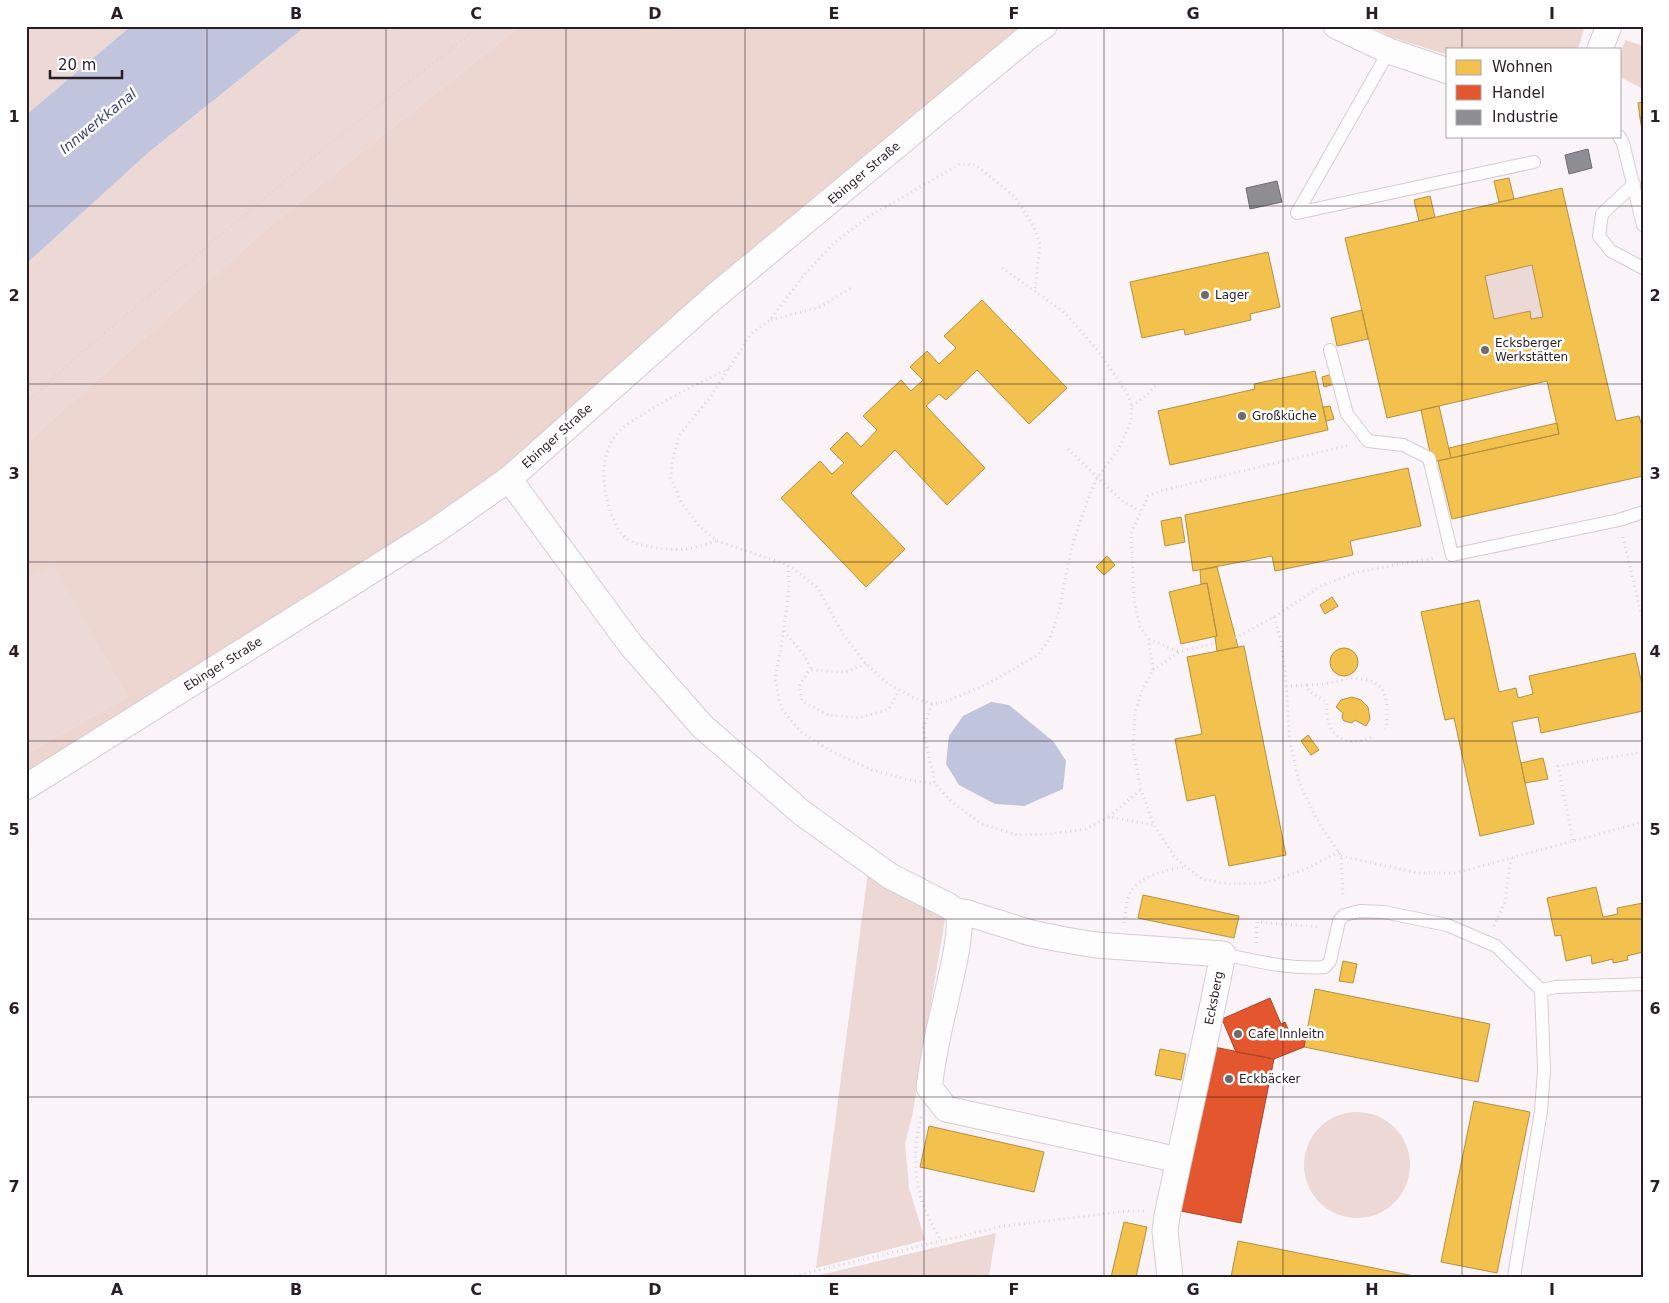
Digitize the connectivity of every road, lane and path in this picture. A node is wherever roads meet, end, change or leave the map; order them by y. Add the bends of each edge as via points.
1 (480, 26) edge
2 (1044, 26) edge
3 (1336, 26) edge
4 (1389, 51) junction
5 (1446, 70) edge
6 (1620, 138) edge
7 (1534, 162) dead end
8 (1636, 179) edge
9 (1643, 225) edge
10 (1002, 268) dead end
11 (1643, 268) edge
12 (851, 288) dead end
13 (1036, 292) junction
14 (770, 320) junction
15 (1330, 350) dead end
16 (730, 368) junction
17 (1158, 383) dead end
18 (26, 403) edge
19 (1132, 406) junction
20 (1368, 441) junction
21 (1068, 449) dead end
22 (1097, 478) junction
23 (509, 480) junction
24 (1140, 511) junction
25 (1643, 512) edge
26 (1620, 520) junction
27 (717, 541) junction
28 (1452, 555) junction
29 (788, 566) junction
30 (1274, 617) junction
31 (1643, 622) edge
32 (784, 631) junction
33 (1148, 638) junction
34 (1235, 638) dead end
35 (1216, 643) dead end
36 (1179, 652) junction
37 (866, 664) junction
38 (812, 670) junction
39 (1153, 670) junction
40 (1307, 685) junction
41 (1286, 686) junction
42 (899, 690) junction
43 (932, 704) junction
44 (1385, 729) dead end
45 (1372, 737) dead end
46 (1643, 752) edge
47 (935, 784) junction
48 (26, 787) edge
49 (1141, 790) junction
50 (1109, 817) junction
51 (1643, 822) edge
52 (1154, 825) junction
53 (1573, 840) junction
54 (1340, 854) junction
55 (1510, 858) junction
56 (1185, 867) junction
57 (959, 912) junction
58 (1344, 915) junction
59 (1306, 925) dead end
60 (1487, 942) junction
61 (1121, 947) junction
62 (1223, 954) junction
63 (1255, 961) junction
64 (1643, 984) edge
65 (1541, 990) junction
66 (929, 1087) junction
67 (1178, 1161) junction
68 (1167, 1216) junction
69 (942, 1241) junction
70 (790, 1277) edge
71 (1170, 1277) edge
72 (1514, 1277) edge

1 - 18 path via 314,156
2 - 23 street, Ebinger Straße via 714,297
3 - 4 street
4 - 5 street
4 - 7 lane via 1297,213
6 - 8 lane
8 - 9 lane
8 - 11 lane via 1602,214 1599,236 1610,251
10 - 13 path
12 - 14 path via 820,307
13 - 14 path via 1040,244 1032,225 1015,197 976,165 960,164 868,217 834,244 805,274
13 - 19 path via 1064,312 1098,351 1127,393
14 - 16 path via 751,334
15 - 20 lane via 1348,414
16 - 27 path via 679,435 672,463 671,478 681,502 699,526
16 - 27 path via 672,396 628,424 613,438 604,469 608,504 617,526 627,538 647,547 684,549
17 - 19 path
19 - 22 path via 1131,421 1118,450
20 - 24 path via 1164,490 1148,496
20 - 28 lane via 1403,445 1429,458
21 - 22 path
22 - 24 path via 1121,500
22 - 43 path via 1072,546 1058,615 1050,638 1038,655 985,686
23 - 48 street, Ebinger Straße via 435,531
23 - 57 street, Ecksberg via 631,645 702,726 810,818 890,876
24 - 33 path via 1131,533 1134,601 1140,627
25 - 26 lane
26 - 28 lane
26 - 31 path
27 - 29 path
28 - 30 path via 1356,572 1321,586
29 - 32 path
29 - 37 path via 817,587 843,634
30 - 34 path
30 - 41 path via 1281,641
32 - 38 path
32 - 47 path via 775,679 781,708 801,732 831,751 872,770
33 - 36 path
33 - 39 path
35 - 36 path
36 - 39 path
37 - 38 path via 845,672
37 - 42 path
38 - 42 path via 799,686 802,701 828,715 859,718 889,708
39 - 49 path via 1135,713 1133,749
40 - 41 path
40 - 44 path via 1350,678 1370,680 1382,688 1387,703
40 - 45 path via 1310,691 1327,702 1328,725 1336,734 1348,742
41 - 54 path via 1290,742 1299,782 1316,820
42 - 43 path
43 - 47 path via 923,729
46 - 53 path via 1558,766
47 - 50 path via 953,803 982,824 1017,835 1086,828
49 - 50 path
49 - 52 path
50 - 52 path
51 - 53 path
52 - 56 path via 1176,860
53 - 55 path
54 - 55 path via 1360,862 1418,873 1456,873
54 - 56 path via 1264,883 1229,884 1202,879
54 - 58 path
55 - 60 path via 1504,902
56 - 61 path via 1161,870 1138,883 1128,897
57 - 61 street, Ecksberg via 1031,933
57 - 66 street via 952,973
58 - 60 lane via 1360,911 1384,912 1447,925
58 - 63 lane via 1330,961 1325,967 1307,968
59 - 63 path via 1257,922
60 - 65 lane via 1496,946
61 - 62 street, Ecksberg
62 - 63 lane
62 - 67 street, Ecksberg
64 - 65 lane
65 - 72 lane via 1544,1070 1541,1111
66 - 67 street via 946,1109
66 - 69 path via 916,1138 915,1173 921,1199
67 - 68 street, Ecksberg
68 - 69 path via 1129,1211 1004,1226
68 - 71 street, Ecksberg via 1165,1230
69 - 70 path

